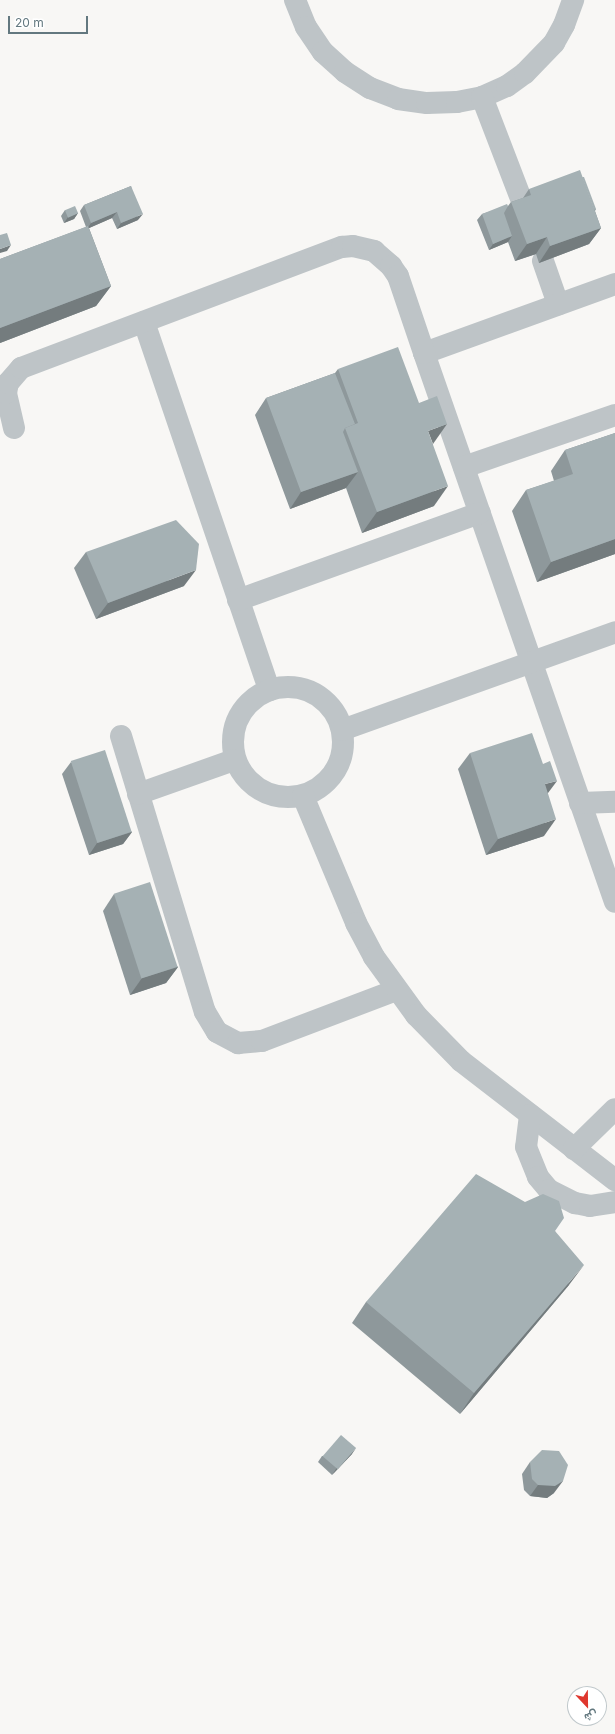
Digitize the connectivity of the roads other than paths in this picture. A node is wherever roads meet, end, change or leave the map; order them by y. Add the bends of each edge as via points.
1 (295, 0) edge
2 (573, 0) edge
3 (482, 97) junction
4 (523, 204) edge
5 (543, 261) dead end
6 (615, 284) edge
7 (558, 304) junction
8 (144, 322) junction
9 (424, 353) junction
10 (615, 415) edge
11 (14, 428) dead end
12 (464, 467) junction
13 (480, 513) junction
14 (238, 600) junction
15 (615, 632) edge
16 (532, 662) junction
17 (269, 690) junction
18 (342, 730) junction
19 (121, 736) dead end
20 (234, 760) junction
21 (138, 794) junction
22 (303, 796) junction
23 (615, 802) edge
24 (580, 803) junction
25 (615, 902) edge
26 (396, 990) junction
27 (615, 1109) edge
28 (530, 1115) junction
29 (574, 1149) junction
30 (615, 1180) edge
31 (615, 1202) edge

1 - 3 lane via 306,28 323,52 345,72 370,88 398,98 427,103 457,102
2 - 3 lane via 564,25 540,60 507,86
3 - 4 lane
5 - 7 lane
6 - 7 lane
7 - 9 lane
8 - 9 lane via 342,247 353,246 374,251 398,276
8 - 11 lane via 21,368 13,375 6,393
8 - 14 lane
9 - 12 lane
10 - 12 lane
12 - 13 lane
13 - 14 lane
13 - 16 lane
14 - 17 lane
15 - 16 lane
16 - 18 lane
16 - 24 lane
17 - 18 lane via 287,687 322,698 335,712
17 - 20 lane via 253,698 234,726
18 - 22 lane via 340,763 331,777 318,789
19 - 21 lane
20 - 21 lane
20 - 22 lane via 245,778 261,792 282,798
21 - 26 lane via 205,1012 217,1032 238,1043 262,1041
22 - 26 lane via 356,923
23 - 24 lane
24 - 25 lane
26 - 28 lane via 437,1039
27 - 29 lane
28 - 29 lane
28 - 31 lane via 526,1131 527,1152 538,1177 549,1190 575,1203 590,1206
29 - 30 lane

